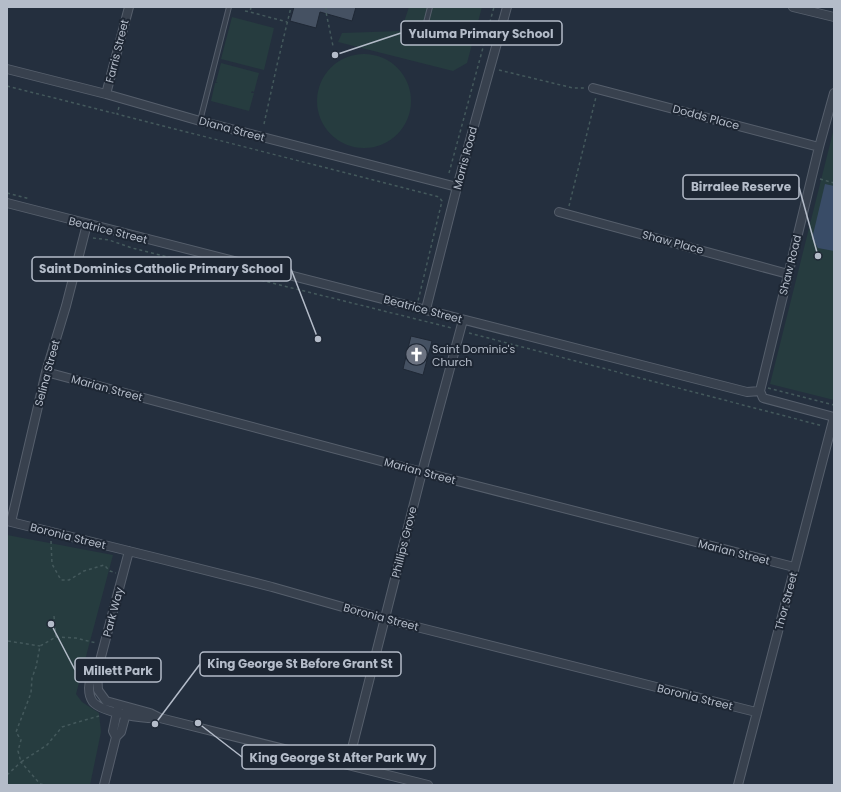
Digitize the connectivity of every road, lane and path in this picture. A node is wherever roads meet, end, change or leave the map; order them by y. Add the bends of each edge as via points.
1 (129, 7) edge
2 (229, 7) edge
3 (251, 7) edge
4 (292, 7) edge
5 (326, 7) edge
6 (430, 7) edge
7 (494, 7) edge
8 (507, 7) edge
9 (793, 7) edge
10 (245, 11) dead end
11 (250, 12) junction
12 (834, 17) edge
13 (288, 22) junction
14 (421, 42) dead end
15 (333, 46) dead end
16 (490, 68) junction
17 (7, 69) edge
18 (7, 86) edge
19 (595, 89) junction
20 (834, 93) edge
21 (106, 94) junction
22 (119, 107) dead end
23 (117, 114) junction
24 (200, 121) junction
25 (264, 124) dead end
26 (819, 147) junction
27 (449, 173) dead end
28 (812, 177) junction
29 (834, 183) edge
30 (457, 187) junction
31 (7, 203) edge
32 (563, 213) joint
33 (87, 224) junction
34 (788, 274) junction
35 (417, 302) dead end
36 (426, 309) junction
37 (463, 320) junction
38 (46, 372) junction
39 (761, 389) junction
40 (834, 405) edge
41 (834, 417) edge
42 (422, 472) junction
43 (9, 522) edge
44 (51, 532) junction
45 (129, 551) junction
46 (794, 567) junction
47 (123, 575) junction
48 (54, 616) dead end
49 (385, 619) junction
50 (56, 637) junction
51 (8, 640) dead end
52 (104, 645) junction
53 (40, 646) junction
54 (97, 672) junction
55 (118, 709) junction
56 (127, 711) junction
57 (756, 712) junction
58 (116, 737) junction
59 (21, 762) junction
60 (348, 764) junction
61 (7, 775) edge
62 (425, 784) edge
63 (46, 785) edge
64 (104, 785) edge
65 (738, 785) edge

1 - 21 street, Farris Street
2 - 24 lane
3 - 11 path
4 - 13 path
5 - 15 path
6 - 14 lane
7 - 27 path
8 - 16 street, Morris Road
9 - 12 street
10 - 11 path
11 - 13 path
13 - 25 path
16 - 19 path via 573,88
16 - 30 street, Morris Road
17 - 21 street, Diana Street
18 - 23 path
19 - 26 street, Dodds Place
19 - 32 path
20 - 26 street, Shaw Road
21 - 24 street, Diana Street
22 - 23 path
23 - 35 path via 439,197 442,201
24 - 30 street, Diana Street
26 - 28 street, Shaw Road
28 - 29 path
28 - 34 street, Shaw Road
30 - 36 street, Morris Road
31 - 33 street, Beatrice Street
32 - 34 street, Shaw Place
33 - 36 street, Beatrice Street
33 - 38 street, Selina Street
34 - 39 street, Shaw Road
36 - 37 street, Beatrice Street
37 - 39 street, Beatrice Street via 747,392
37 - 42 street, Phillips Grove
38 - 42 street, Marian Street
38 - 43 street, Selina Street
39 - 40 path
39 - 41 street via 762,398
41 - 46 street, Thor Street
42 - 46 street, Marian Street
42 - 49 street, Phillips Grove
43 - 44 street, Boronia Street
44 - 45 street, Boronia Street
44 - 47 path via 52,564 61,580 69,580 84,571 104,565 110,571
45 - 47 street, Park Way
45 - 49 street, Boronia Street
46 - 57 street, Thor Street
47 - 52 street, Park Way
48 - 50 path
49 - 57 street, Boronia Street
49 - 60 street, Phillips Grove
50 - 52 path via 76,638
50 - 53 path
51 - 53 path
52 - 54 street, Park Way
53 - 59 path via 31,693 16,732 21,740 18,751
54 - 55 street, Park Way via 98,690 106,701
54 - 55 street, Park Way via 91,677 89,685 93,702 104,709
55 - 56 street
55 - 58 street via 112,731
55 - 59 path via 62,727 47,745
56 - 58 street via 121,732
56 - 60 street via 148,719 160,718
57 - 65 street, Thor Street
58 - 64 street
59 - 61 path
59 - 63 path via 40,784
60 - 62 street

